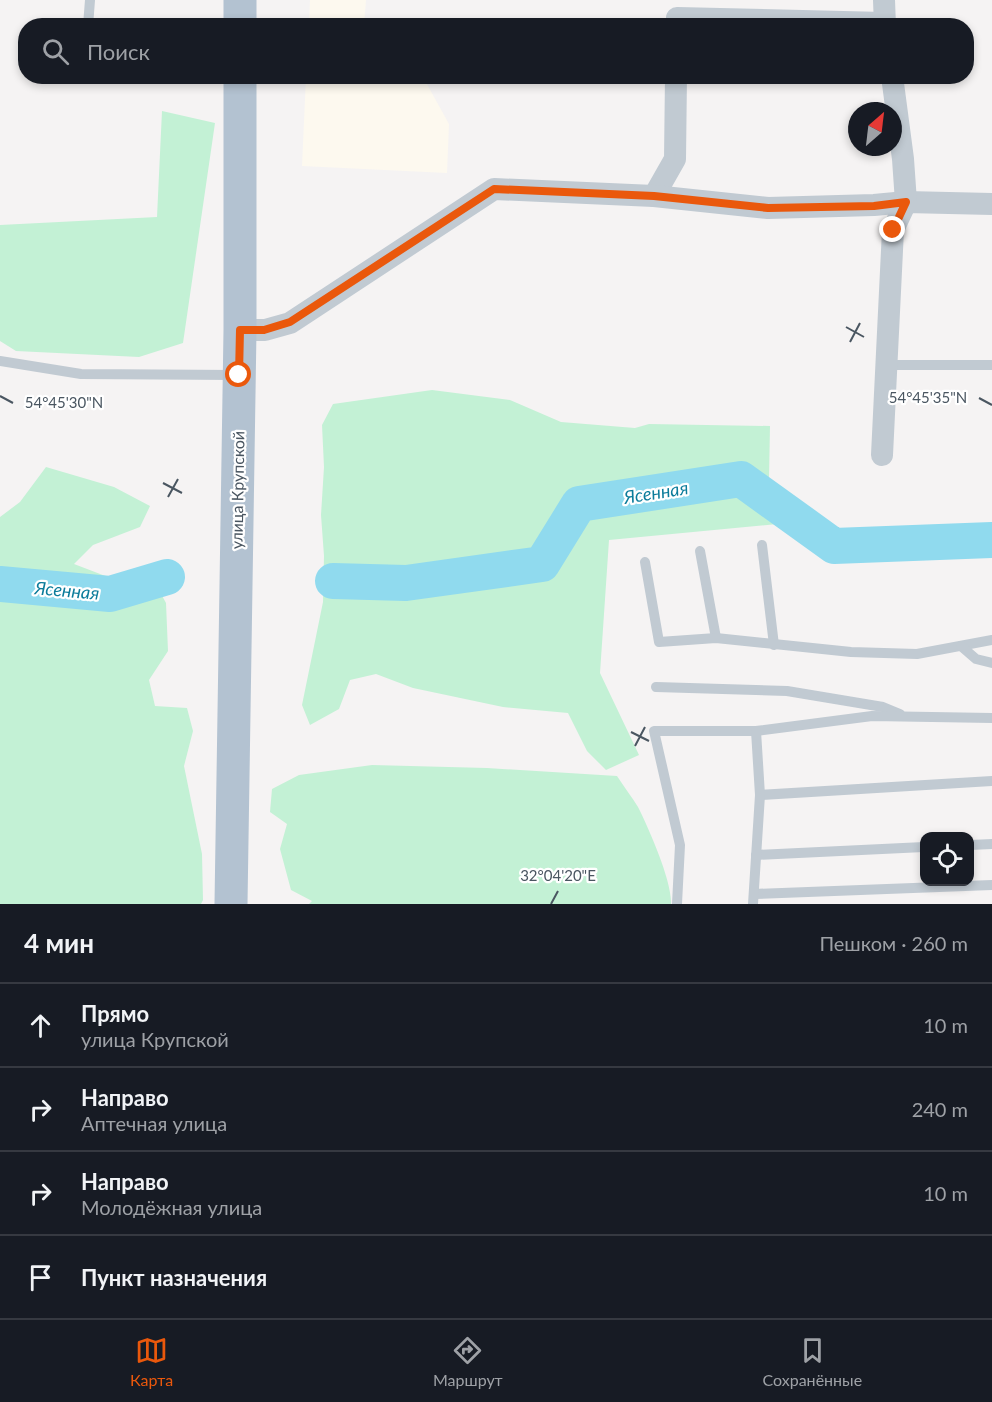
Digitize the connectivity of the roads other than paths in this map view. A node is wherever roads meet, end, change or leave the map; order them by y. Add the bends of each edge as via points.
1 (90, 0) edge
2 (240, 0) edge
3 (884, 0) edge
4 (677, 14) edge
5 (89, 18) edge
6 (240, 18) edge
7 (760, 18) edge
8 (884, 18) edge
9 (240, 84) edge
10 (676, 84) edge
11 (893, 84) edge
12 (654, 196) junction
13 (906, 202) junction
14 (992, 204) edge
15 (240, 330) junction
16 (0, 361) edge
17 (885, 365) junction
18 (992, 365) edge
19 (239, 375) junction
20 (882, 455) dead end
21 (762, 545) dead end
22 (700, 550) dead end
23 (645, 562) dead end
24 (716, 638) junction
25 (992, 640) edge
26 (774, 645) junction
27 (961, 646) junction
28 (992, 663) edge
29 (656, 687) dead end
30 (906, 717) junction
31 (992, 718) edge
32 (756, 731) junction
33 (992, 780) edge
34 (760, 795) junction
35 (992, 844) edge
36 (974, 845) edge
37 (920, 847) edge
38 (756, 855) junction
39 (992, 885) edge
40 (753, 899) edge
41 (231, 904) edge
42 (677, 904) edge

1 - 5 lane
2 - 6 main road
3 - 8 street
4 - 7 street
9 - 15 main road, улица Крупской
10 - 12 street via 675,159
11 - 13 street
12 - 13 street via 768,208
12 - 15 street via 494,189 290,322 264,330
13 - 14 street
13 - 17 street via 893,230
15 - 19 main road, улица Крупской
16 - 19 lane via 81,375
17 - 18 lane
17 - 20 street
19 - 41 main road, улица Крупской
21 - 26 lane
22 - 24 lane
23 - 24 lane via 659,642
24 - 26 lane
25 - 27 lane
26 - 27 lane via 917,654
27 - 28 lane via 976,659
29 - 30 lane via 787,691 883,707
30 - 31 lane
30 - 32 lane via 872,716
32 - 34 lane
32 - 42 lane via 654,731 680,845
33 - 34 lane
34 - 38 lane
35 - 36 lane
37 - 38 lane
38 - 40 lane
39 - 40 lane

